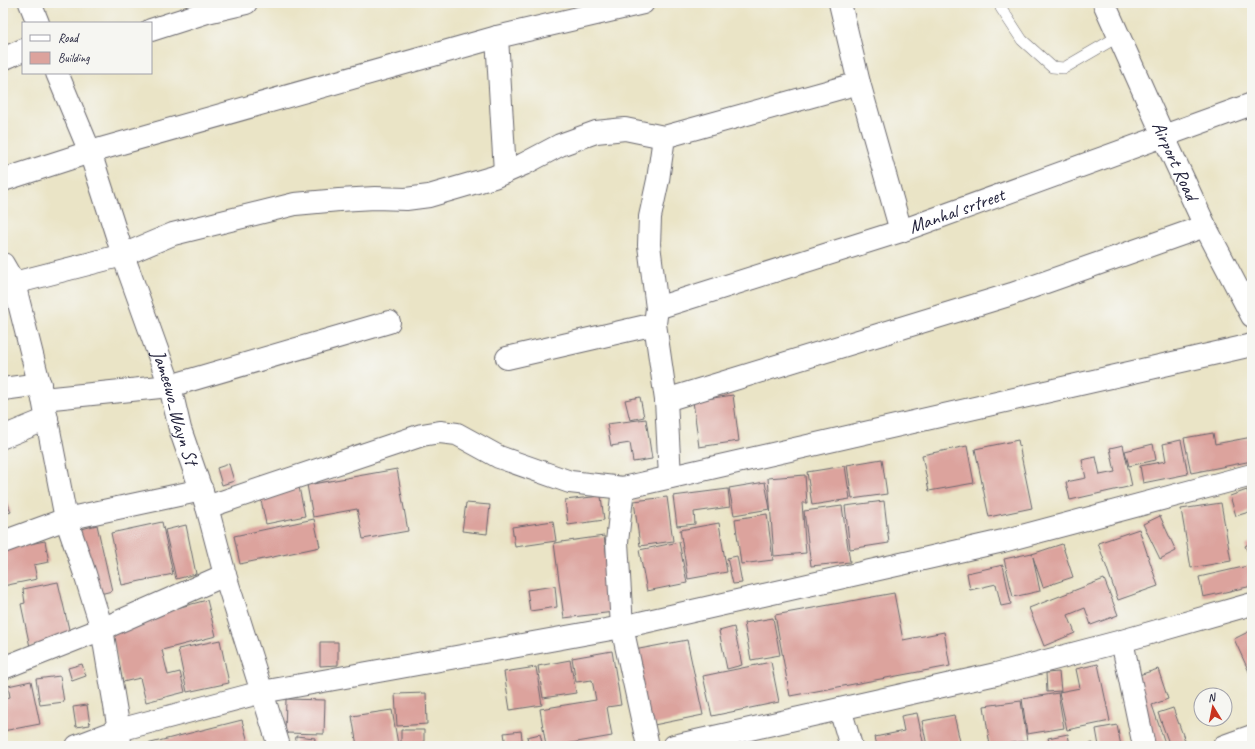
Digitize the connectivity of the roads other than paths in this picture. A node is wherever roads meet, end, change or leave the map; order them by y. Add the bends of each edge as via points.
1 (30, 3) edge
2 (246, 3) edge
3 (643, 3) edge
4 (840, 3) edge
5 (1104, 3) edge
6 (1001, 8) dead end
7 (38, 22) edge
8 (152, 30) edge
9 (1119, 36) junction
10 (497, 37) junction
11 (22, 50) edge
12 (3, 59) edge
13 (57, 74) edge
14 (859, 83) junction
15 (1252, 104) edge
16 (1163, 135) junction
17 (664, 137) junction
18 (90, 152) junction
19 (505, 172) junction
20 (3, 180) edge
21 (1205, 226) junction
22 (901, 231) junction
23 (123, 255) junction
24 (3, 264) edge
25 (14, 283) junction
26 (656, 316) junction
27 (1252, 316) edge
28 (389, 322) dead end
29 (1252, 345) edge
30 (507, 358) dead end
31 (170, 386) junction
32 (3, 390) edge
33 (666, 400) junction
34 (44, 401) junction
35 (3, 437) edge
36 (1252, 475) edge
37 (670, 477) junction
38 (623, 488) junction
39 (204, 498) junction
40 (66, 520) junction
41 (3, 542) edge
42 (225, 575) junction
43 (1252, 604) edge
44 (622, 627) junction
45 (102, 630) junction
46 (1122, 641) junction
47 (3, 668) edge
48 (262, 692) junction
49 (840, 709) junction
50 (1252, 736) edge
51 (119, 738) edge
52 (76, 746) edge
53 (280, 746) edge
54 (648, 746) edge
55 (674, 746) edge
56 (851, 746) edge
57 (1144, 746) edge
58 (1224, 746) edge

1 - 7 street
2 - 8 street
3 - 10 street
4 - 14 street
5 - 9 street, Airport Road
6 - 9 lane via 1022,40 1052,67 1064,68
9 - 16 street, Airport Road
10 - 18 street
10 - 19 street
11 - 12 street
13 - 18 street, Jameewo_Wayn St
14 - 17 street
14 - 22 street
15 - 16 street, Manhal srtreet
16 - 21 street, Airport Road
16 - 22 street, Manhal srtreet
17 - 19 street via 625,129 596,132 560,144
17 - 26 street via 650,218 649,245
18 - 20 street
18 - 23 street, Jameewo_Wayn St
19 - 23 street via 429,196 295,204 173,234
21 - 27 street, Airport Road
21 - 33 street via 1012,294
22 - 26 street, Manhal srtreet
23 - 25 street
23 - 31 street, Jameewo_Wayn St
24 - 25 street
25 - 34 street
26 - 30 street, Manhal srtreet
26 - 33 street
28 - 31 street
29 - 37 street
31 - 34 street
31 - 39 street, Jameewo_Wayn St via 180,429
32 - 34 street
33 - 37 street
34 - 35 street
34 - 40 street
36 - 44 street via 1003,541
37 - 38 street
38 - 39 street via 570,482 500,457 458,434 440,432
38 - 44 street via 617,542
39 - 40 street
39 - 42 street, Jameewo_Wayn St
40 - 41 street
40 - 45 street
42 - 45 street
42 - 48 street, Jameewo_Wayn St
43 - 46 street
44 - 48 street
44 - 54 street
45 - 47 street
45 - 51 street
46 - 49 street via 996,674
46 - 57 street
48 - 51 street
48 - 53 street, Jameewo_Wayn St
49 - 55 street
49 - 56 street
50 - 58 street
51 - 52 street

